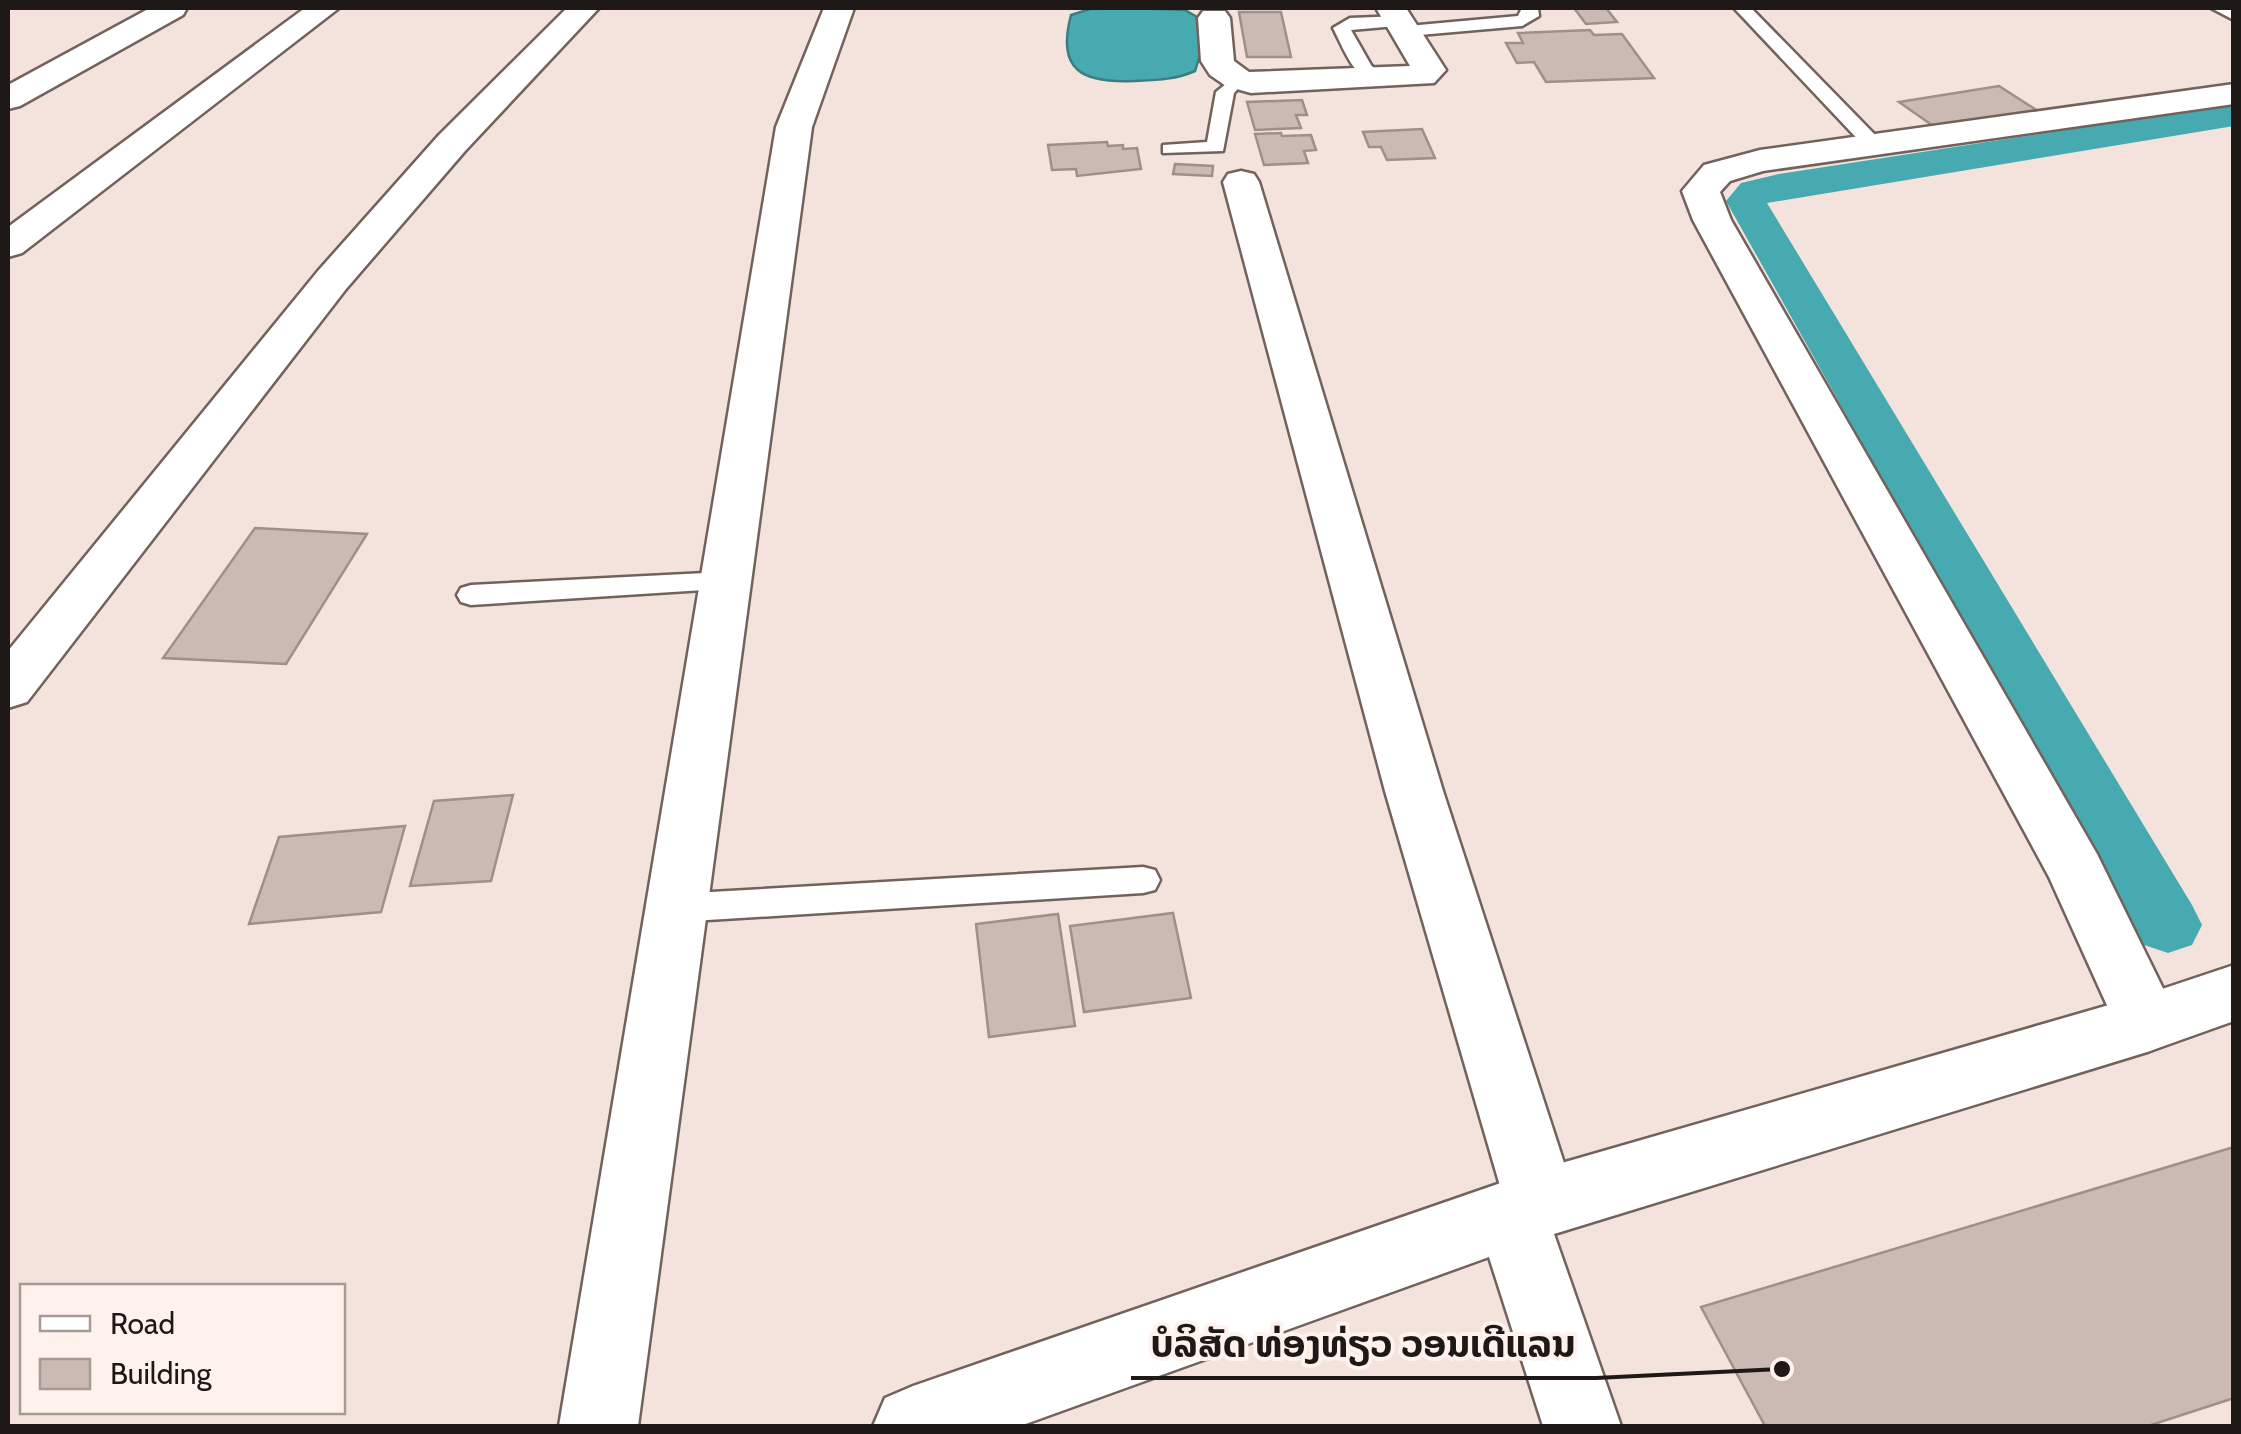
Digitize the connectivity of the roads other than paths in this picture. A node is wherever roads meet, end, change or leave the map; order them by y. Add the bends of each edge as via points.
1 (172, 8) edge
2 (324, 8) edge
3 (584, 8) edge
4 (839, 8) edge
5 (1530, 8) edge
6 (1742, 8) edge
7 (2219, 8) edge
8 (2234, 15) edge
9 (1214, 18) dead end
10 (1400, 20) edge
11 (1376, 79) junction
12 (1237, 80) junction
13 (2234, 94) edge
14 (8, 100) edge
15 (1874, 145) junction
16 (1170, 149) dead end
17 (1241, 182) dead end
18 (8, 245) edge
19 (725, 581) junction
20 (471, 596) dead end
21 (8, 688) edge
22 (1142, 880) dead end
23 (676, 908) junction
24 (2234, 993) edge
25 (2147, 1023) junction
26 (1526, 1209) junction
27 (598, 1426) edge
28 (914, 1426) edge
29 (1582, 1426) edge

1 - 14 street
2 - 18 street
3 - 21 street via 452,143 332,280
4 - 19 street via 794,127
5 - 10 lane via 1522,21
6 - 15 lane
7 - 8 lane
9 - 12 street via 1218,65
10 - 11 street via 1429,70
10 - 11 lane via 1342,28
11 - 12 street
12 - 16 lane via 1226,92 1216,147
13 - 15 street
15 - 25 street via 1760,161 1716,173 1700,191 2076,872
17 - 26 street
19 - 20 lane
19 - 23 street
22 - 23 lane
23 - 27 street
24 - 25 street
25 - 26 street
26 - 28 street
26 - 29 street

